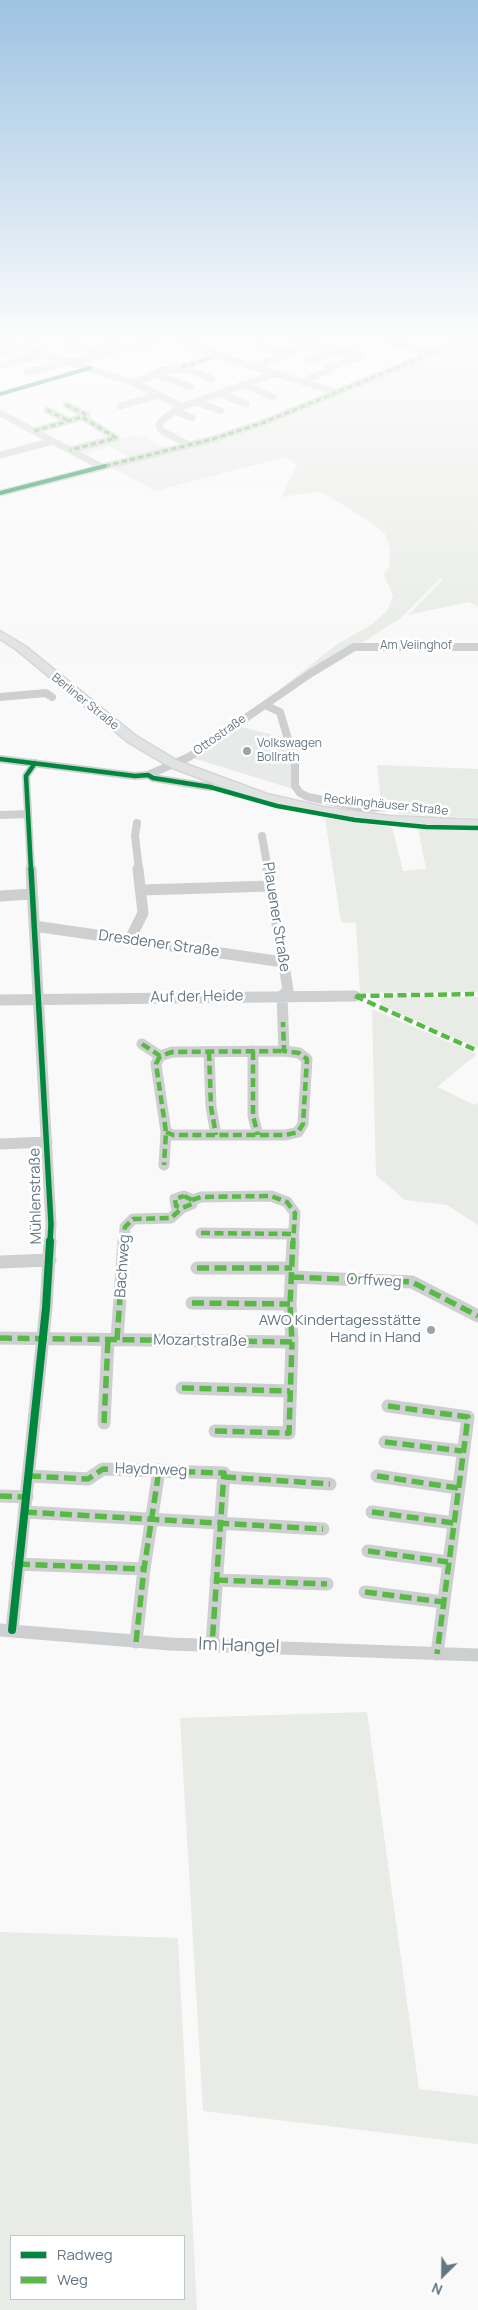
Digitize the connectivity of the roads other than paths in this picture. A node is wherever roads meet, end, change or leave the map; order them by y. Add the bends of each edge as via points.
1 (17, 450) edge
2 (70, 450) edge
3 (170, 450) edge
4 (0, 454) edge
5 (102, 467) junction
6 (0, 493) edge
7 (0, 634) edge
8 (354, 647) joint
9 (478, 647) edge
10 (0, 697) edge
11 (52, 697) dead end
12 (265, 705) junction
13 (0, 758) edge
14 (35, 763) junction
15 (174, 764) junction
16 (148, 775) junction
17 (210, 787) dead end
18 (392, 807) dead end
19 (28, 814) junction
20 (0, 815) edge
21 (138, 823) dead end
22 (478, 824) edge
23 (262, 836) dead end
24 (271, 886) junction
25 (142, 890) junction
26 (32, 894) junction
27 (0, 896) edge
28 (34, 926) junction
29 (130, 940) junction
30 (283, 962) junction
31 (282, 996) junction
32 (355, 996) dead end
33 (38, 999) junction
34 (0, 1000) edge
35 (142, 1044) dead end
36 (253, 1051) junction
37 (284, 1051) junction
38 (209, 1052) junction
39 (160, 1056) junction
40 (166, 1132) junction
41 (216, 1135) junction
42 (258, 1135) junction
43 (47, 1142) junction
44 (0, 1144) edge
45 (164, 1165) dead end
46 (201, 1233) dead end
47 (294, 1234) junction
48 (50, 1260) junction
49 (0, 1262) edge
50 (198, 1268) dead end
51 (292, 1273) junction
52 (192, 1303) dead end
53 (290, 1304) junction
54 (478, 1316) edge
55 (43, 1337) junction
56 (0, 1338) edge
57 (113, 1340) junction
58 (292, 1342) junction
59 (182, 1388) dead end
60 (290, 1391) junction
61 (388, 1406) dead end
62 (104, 1423) dead end
63 (215, 1431) dead end
64 (385, 1442) dead end
65 (462, 1451) junction
66 (159, 1470) junction
67 (29, 1476) junction
68 (377, 1476) dead end
69 (224, 1477) junction
70 (330, 1484) dead end
71 (458, 1488) junction
72 (0, 1496) edge
73 (27, 1497) junction
74 (25, 1512) junction
75 (372, 1512) dead end
76 (152, 1520) junction
77 (454, 1523) junction
78 (219, 1524) junction
79 (323, 1529) dead end
80 (368, 1551) dead end
81 (448, 1562) junction
82 (18, 1564) junction
83 (144, 1569) junction
84 (216, 1580) junction
85 (327, 1584) dead end
86 (365, 1592) dead end
87 (443, 1602) junction
88 (6, 1630) edge
89 (136, 1642) junction
90 (212, 1645) junction
91 (437, 1654) junction
92 (478, 1655) edge

1 - 4 street
2 - 5 street
3 - 5 street
5 - 6 street
7 - 15 main road, Berliner Straße via 132,739
8 - 9 street, Am Veiinghof
8 - 12 street, Ottostraße
10 - 11 street via 46,693
12 - 15 street, Ottostraße
12 - 18 street, Recklinghäuser Straße via 280,712 295,763 295,786 300,793 364,808
13 - 14 street
14 - 16 street
14 - 19 street, Mühlenstraße via 26,776
15 - 16 street
15 - 22 main road, Recklinghäuser Straße via 232,786 324,811 389,820
16 - 17 street
19 - 20 street
19 - 26 street, Mühlenstraße
21 - 25 street via 135,836
23 - 24 street, Plauener Straße
24 - 25 street
24 - 30 street, Plauener Straße
25 - 29 street via 143,913
26 - 27 street
26 - 28 street, Mühlenstraße
28 - 29 street, Dresdener Straße
28 - 33 street, Mühlenstraße
29 - 30 street, Dresdener Straße
30 - 31 street, Plauener Straße via 288,990
31 - 32 street, Auf der Heide
31 - 33 street, Auf der Heide
31 - 37 street
33 - 34 street, Auf der Heide
33 - 43 street, Mühlenstraße
35 - 39 street
36 - 37 street
36 - 38 street
36 - 42 street via 253,1116
37 - 42 street via 299,1053 307,1059 303,1124 298,1132 286,1135
38 - 39 street via 172,1052
38 - 41 street via 211,1107
39 - 40 street via 156,1064
40 - 41 street via 173,1135
40 - 45 street
41 - 42 street
43 - 44 street
43 - 48 street, Mühlenstraße
46 - 47 street
47 - 51 street
47 - 57 street, Bachweg via 295,1213 287,1202 271,1196 201,1197 187,1204 172,1218 133,1219 126,1227
48 - 49 street
48 - 55 street, Mühlenstraße
50 - 51 street, Orffweg
51 - 53 street
51 - 54 street, Orffweg via 412,1282
52 - 53 street
53 - 58 street
55 - 56 street, Mozartstraße
55 - 57 street, Mozartstraße
55 - 67 street, Mühlenstraße
57 - 58 street, Mozartstraße
57 - 62 street
58 - 60 street
59 - 60 street
60 - 63 street via 288,1433
61 - 65 street via 468,1417
64 - 65 street
65 - 71 street
66 - 67 street, Haydnweg via 103,1469 88,1478
66 - 69 street, Haydnweg via 224,1473
66 - 76 street
67 - 73 street, Mühlenstraße
68 - 71 street
69 - 70 street
69 - 78 street
71 - 77 street
72 - 73 street
73 - 74 street, Mühlenstraße
74 - 76 street
74 - 82 street, Mühlenstraße
75 - 77 street
76 - 78 street
76 - 83 street
77 - 81 street
78 - 79 street
78 - 84 street
80 - 81 street
81 - 87 street
82 - 83 street
82 - 88 street, Mühlenstraße
83 - 89 street
84 - 85 street
84 - 90 street
86 - 87 street
87 - 91 street
88 - 89 street, Im Hangel
89 - 90 street, Im Hangel
90 - 91 street, Im Hangel
91 - 92 street, Im Hangel

